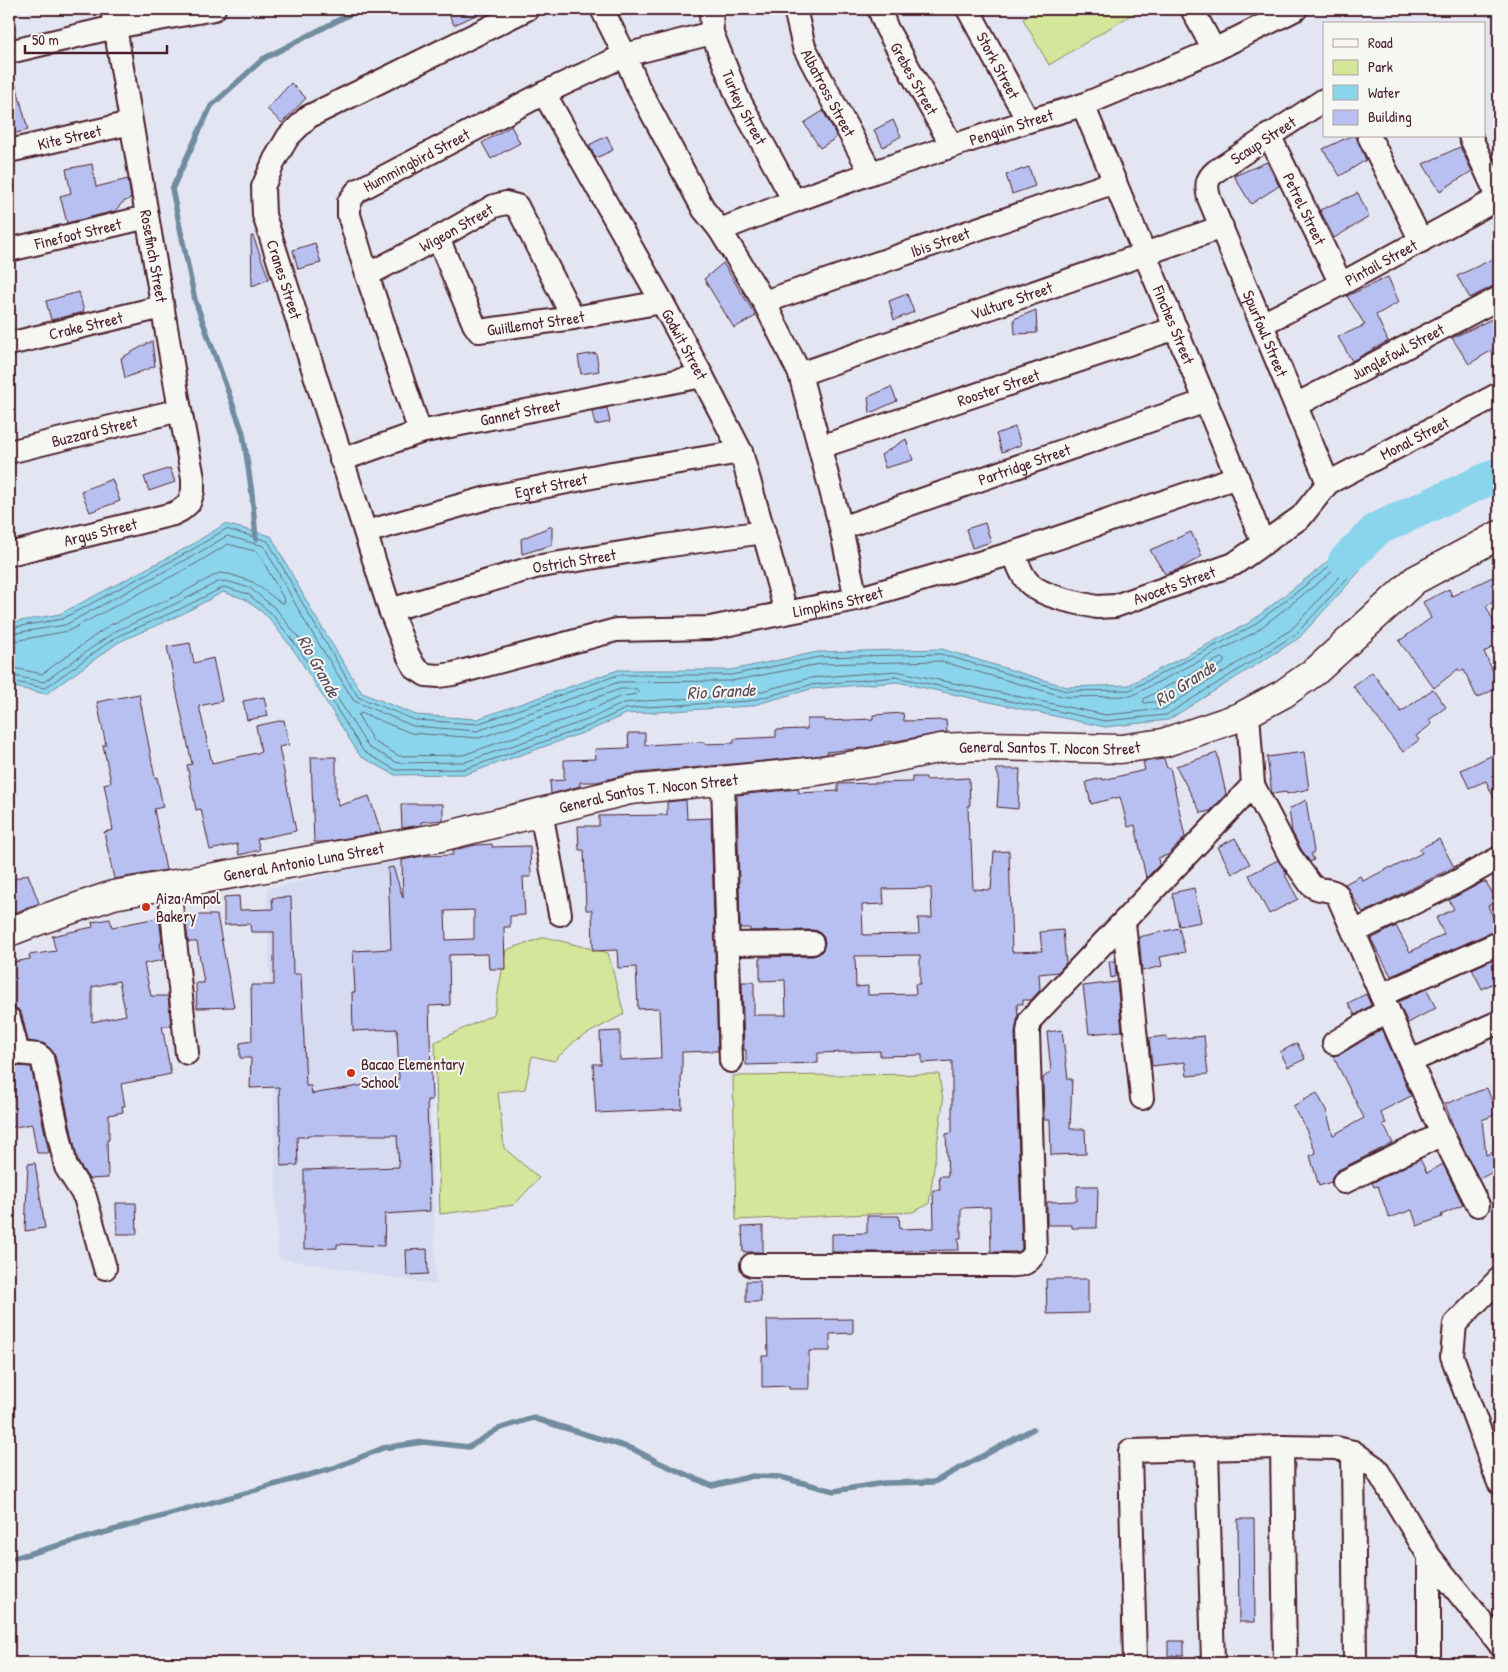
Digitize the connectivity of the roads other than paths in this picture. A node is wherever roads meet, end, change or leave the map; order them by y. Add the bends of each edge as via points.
1 (214, 9) edge
2 (527, 9) edge
3 (602, 9) edge
4 (711, 9) edge
5 (795, 9) edge
6 (879, 9) edge
7 (968, 9) edge
8 (1192, 9) edge
9 (1291, 10) edge
10 (113, 18) edge
11 (712, 33) junction
12 (1214, 50) junction
13 (9, 52) edge
14 (625, 55) junction
15 (544, 93) junction
16 (1323, 101) edge
17 (1084, 105) junction
18 (1028, 121) junction
19 (131, 123) junction
20 (1269, 135) junction
21 (1370, 138) edge
22 (1471, 138) edge
23 (952, 146) junction
24 (9, 151) edge
25 (871, 173) junction
26 (1115, 182) junction
27 (1207, 184) joint
28 (1499, 199) edge
29 (794, 201) junction
30 (147, 217) junction
31 (1222, 227) junction
32 (720, 230) junction
33 (438, 238) junction
34 (1420, 241) junction
35 (9, 250) edge
36 (1146, 254) junction
37 (366, 275) junction
38 (1341, 284) junction
39 (1499, 298) edge
40 (662, 302) junction
41 (764, 302) junction
42 (162, 307) junction
43 (573, 318) junction
44 (1262, 324) junction
45 (1176, 328) junction
46 (9, 344) edge
47 (800, 374) junction
48 (702, 376) junction
49 (1499, 394) edge
50 (1206, 400) junction
51 (1296, 405) junction
52 (180, 410) junction
53 (420, 432) junction
54 (820, 447) junction
55 (9, 452) edge
56 (741, 452) junction
57 (341, 460) junction
58 (1237, 477) junction
59 (1328, 483) junction
60 (189, 503) joint
61 (841, 528) junction
62 (366, 532) junction
63 (764, 532) junction
64 (1499, 535) edge
65 (1263, 544) junction
66 (1013, 553) junction
67 (9, 554) edge
68 (856, 599) junction
69 (390, 610) junction
70 (786, 612) junction
71 (426, 675) joint
72 (1248, 713) junction
73 (723, 780) junction
74 (1253, 785) junction
75 (541, 812) junction
76 (1499, 858) edge
77 (169, 885) junction
78 (560, 914) dead end
79 (1124, 923) junction
80 (9, 932) edge
81 (1354, 932) junction
82 (812, 943) dead end
83 (1499, 943) edge
84 (729, 944) junction
85 (1384, 1003) junction
86 (9, 1019) edge
87 (1499, 1022) edge
88 (1334, 1043) dead end
89 (187, 1053) dead end
90 (1411, 1061) junction
91 (731, 1062) dead end
92 (1142, 1098) dead end
93 (1442, 1134) junction
94 (1344, 1182) dead end
95 (1478, 1205) dead end
96 (752, 1266) dead end
97 (105, 1268) dead end
98 (1499, 1279) edge
99 (1282, 1447) junction
100 (1207, 1450) junction
101 (1353, 1452) junction
102 (1495, 1456) edge
103 (1499, 1483) edge
104 (1429, 1556) junction
105 (1498, 1649) edge
106 (1134, 1663) edge
107 (1213, 1663) edge
108 (1285, 1663) edge
109 (1355, 1663) edge
110 (1428, 1663) edge

1 - 10 street
2 - 57 street, Cranes Street via 308,117 288,137 262,187 264,215
3 - 14 street
4 - 11 street, Turkey Street
5 - 25 street, Albatross Street via 804,47
6 - 23 street, Grebes Street
7 - 18 street, Stork Street
8 - 12 street
9 - 12 street, Penguin Street
10 - 13 street
10 - 19 street, Rosefinch Street
11 - 14 street, Hummingbird Street
11 - 29 street, Turkey Street via 738,98
12 - 17 street, Penguin Street
14 - 15 street, Hummingbird Street
14 - 32 street via 638,87 704,210
15 - 37 street, Hummingbird Street via 357,191 349,202 349,215
15 - 40 street, Godwit Street
16 - 20 street, Scaup Street
17 - 18 street, Penguin Street
17 - 26 street, Finches Street
18 - 23 street, Penguin Street
19 - 24 street, Kite Street
19 - 30 street, Rosefinch Street
20 - 27 street, Scaup Street via 1216,171
20 - 38 street, Petrel Street
21 - 34 street
22 - 28 street
23 - 25 street, Penguin Street
25 - 29 street, Penguin Street
26 - 36 street, Finches Street
26 - 41 street, Ibis Street
27 - 31 street, Spurfowl Street via 1209,198
28 - 34 street, Pintail Street
29 - 32 street, Penguin Street
30 - 35 street, Finefoot Street
30 - 42 street, Rosefinch Street
31 - 36 street, Vulture Street
31 - 44 street, Spurfowl Street
32 - 41 street
33 - 37 street, Wigeon Street
33 - 43 street, Guiillemot Street via 474,324 480,331
33 - 43 street, Wigeon Street via 494,206 506,203 516,206
34 - 38 street, Pintail Street
36 - 45 street, Finches Street
36 - 47 street, Vulture Street
37 - 53 street, Hummingbird Street
38 - 44 street, Pintail Street
39 - 51 street, Junglefowl Street
40 - 43 street, Guiillemot Street
40 - 48 street, Godwit Street
41 - 47 street
42 - 46 street, Crake Street
42 - 52 street, Rosefinch Street
44 - 51 street, Spurfowl Street
45 - 50 street, Finches Street
45 - 54 street, Rooster Street
47 - 54 street
48 - 53 street, Gannet Street
48 - 56 street, Godwit Street
49 - 59 street, Monal Street
50 - 58 street, Finches Street
50 - 61 street, Partridge Street
51 - 59 street, Spurfowl Street
52 - 55 street, Buzzard Street
52 - 60 street, Rosefinch Street via 193,478
53 - 57 street, Gannet Street
54 - 61 street
56 - 62 street, Egret Street via 487,498
56 - 63 street, Godwit Street
57 - 62 street, Cranes Street
58 - 65 street, Finches Street
58 - 66 street, Limpkins Street
59 - 65 street, Avocets Street via 1301,517
60 - 67 street, Argus Street via 173,514
61 - 68 street
62 - 69 street, Cranes Street
63 - 69 street, Ostrich Street via 534,567
63 - 70 street, Godwit Street
64 - 72 main road, General Santos T. Nocon Street via 1415,580 1317,670
65 - 66 street, Avocets Street via 1234,564 1105,608 1040,591 1029,584
66 - 68 street, Limpkins Street
68 - 70 street, Limpkins Street
69 - 71 street, Cranes Street via 408,655 416,668
70 - 71 street, Limpkins Street via 710,628 616,630 453,674
72 - 73 main road, General Santos T. Nocon Street via 1163,744 1121,748 941,748 817,771
72 - 74 street
73 - 75 main road, General Santos T. Nocon Street via 630,790
73 - 84 street
74 - 79 street
74 - 81 street via 1300,871 1314,888 1337,894
75 - 77 main road, General Antonio Luna Street via 441,836
75 - 78 street
76 - 81 street
77 - 80 main road, General Antonio Luna Street via 113,895
77 - 89 street
79 - 92 street
79 - 96 street via 1030,1020 1034,1252 1031,1260 1001,1266
81 - 85 street
82 - 84 street
83 - 85 street
84 - 91 street
85 - 88 street
85 - 90 street
86 - 97 street via 18,1053 42,1058 66,1167 85,1197
87 - 90 street
90 - 93 street
93 - 94 street
93 - 95 street
98 - 102 street via 1455,1324 1452,1356
99 - 100 street
99 - 101 street via 1336,1448
99 - 108 street
100 - 106 street via 1130,1451
100 - 107 street
101 - 104 street via 1376,1468
101 - 109 street
102 - 103 street
104 - 105 street
104 - 110 street

